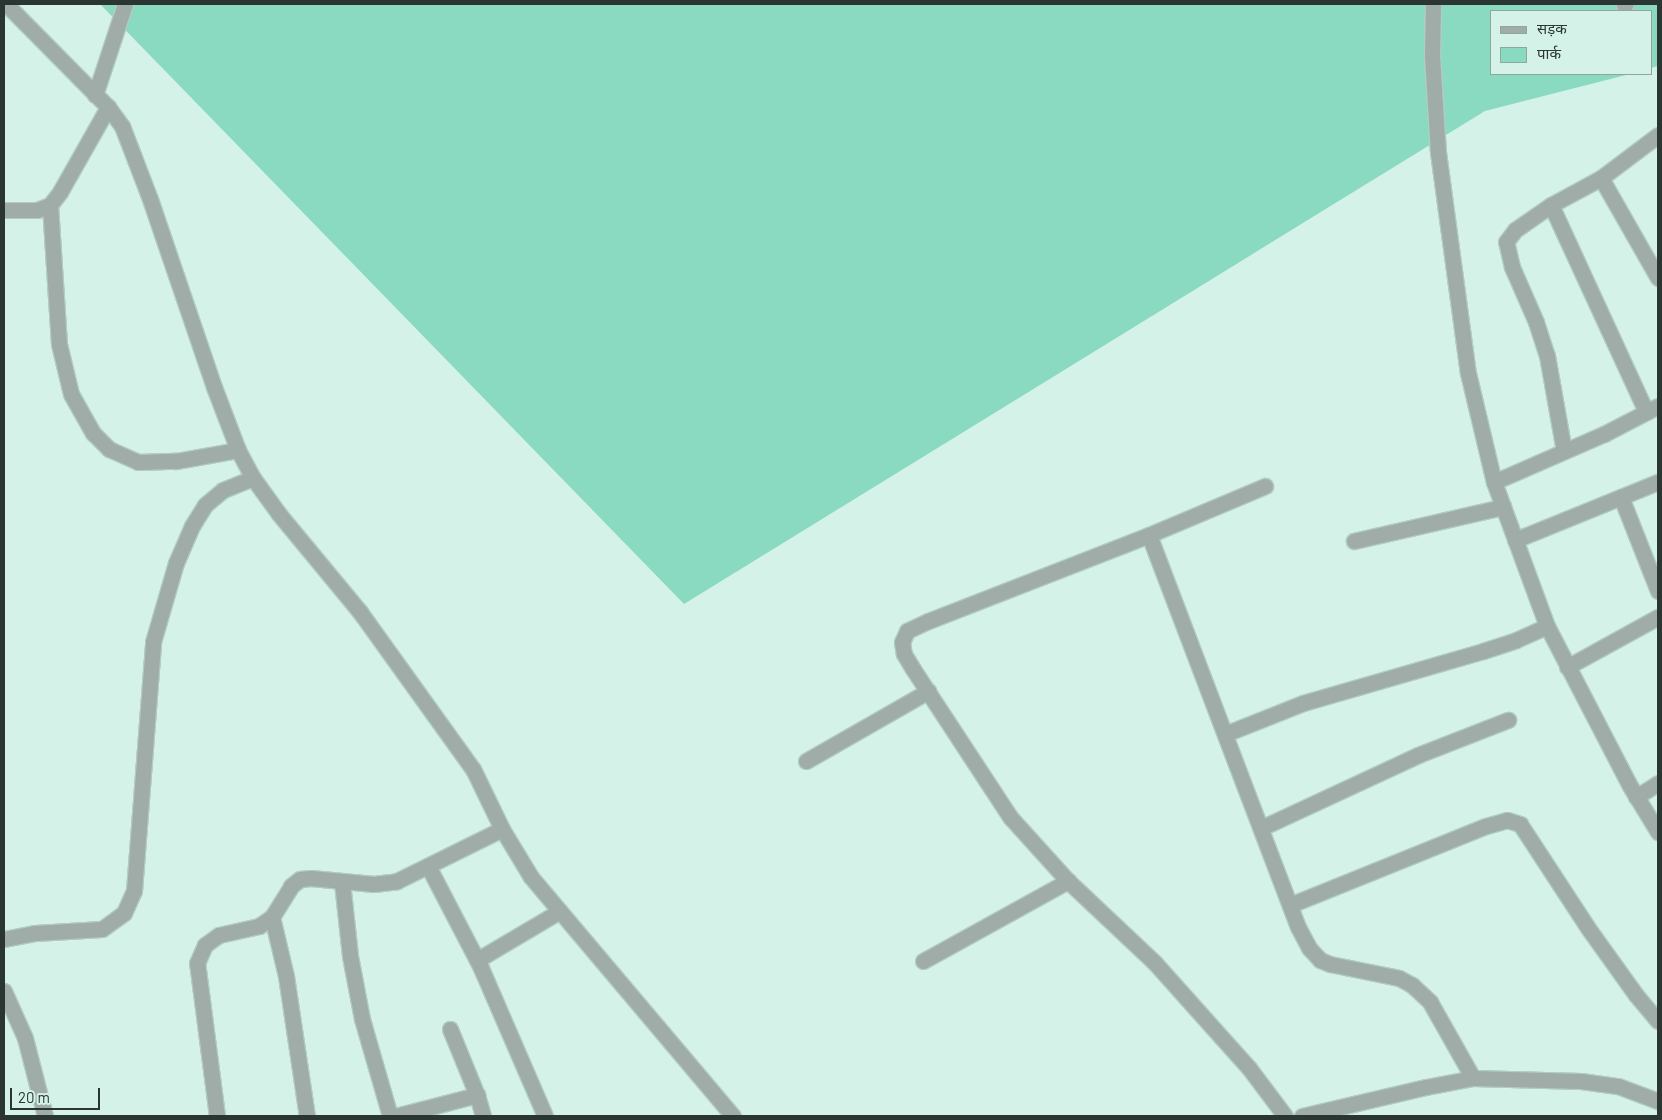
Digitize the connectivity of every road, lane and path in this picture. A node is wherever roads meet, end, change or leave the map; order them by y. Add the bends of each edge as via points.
1 (6, 4) edge
2 (125, 4) edge
3 (1434, 4) edge
4 (95, 94) junction
5 (108, 107) junction
6 (1658, 135) edge
7 (1601, 178) junction
8 (50, 205) junction
9 (1552, 205) junction
10 (4, 210) edge
11 (1658, 278) edge
12 (1652, 409) edge
13 (238, 450) junction
14 (1564, 451) junction
15 (253, 478) junction
16 (1494, 482) junction
17 (1658, 482) edge
18 (1265, 486) dead end
19 (1622, 497) junction
20 (1503, 507) junction
21 (1149, 535) junction
22 (1515, 540) junction
23 (1354, 541) dead end
24 (1658, 592) edge
25 (1658, 617) edge
26 (1547, 626) junction
27 (1567, 666) junction
28 (928, 691) junction
29 (1508, 720) dead end
30 (1225, 734) junction
31 (806, 761) dead end
32 (1658, 783) edge
33 (1636, 796) junction
34 (1261, 828) junction
35 (502, 829) junction
36 (1658, 832) edge
37 (428, 866) junction
38 (1068, 881) junction
39 (342, 882) junction
40 (1290, 905) junction
41 (560, 911) junction
42 (272, 917) junction
43 (4, 939) edge
44 (477, 960) junction
45 (923, 962) dead end
46 (4, 992) edge
47 (1658, 1020) edge
48 (450, 1030) dead end
49 (1473, 1078) junction
50 (477, 1094) junction
51 (1658, 1101) edge
52 (45, 1116) edge
53 (217, 1116) edge
54 (307, 1116) edge
55 (390, 1116) edge
56 (396, 1116) edge
57 (483, 1116) edge
58 (545, 1116) edge
59 (733, 1116) edge
60 (1285, 1116) edge
61 (1302, 1116) edge

1 - 4 street
2 - 4 street
3 - 16 street via 1432,55 1438,152 1468,373
4 - 5 street
5 - 8 street
5 - 13 street via 122,126 135,156
6 - 7 street
7 - 9 street
7 - 11 street
8 - 10 street via 37,210
8 - 13 street via 59,344 71,394 93,433 109,449 138,462 176,461
9 - 12 street
9 - 14 street via 1515,230 1506,242 1547,356
12 - 14 street
13 - 15 street
14 - 16 street
15 - 35 street via 278,514 360,612 473,769
15 - 43 street via 223,490 205,505 176,563 153,642 134,891 124,913 102,929 35,933
16 - 20 street
17 - 19 street
18 - 21 street
19 - 22 street
19 - 24 street
20 - 22 street
20 - 23 street
21 - 28 street via 907,631 902,642 904,654
21 - 30 street
22 - 26 street
25 - 27 street
26 - 27 street
26 - 30 street via 1483,651 1303,703
27 - 33 street
28 - 31 street
28 - 38 street via 1011,818
29 - 34 street via 1418,755
30 - 34 street
32 - 33 street
33 - 36 street
34 - 40 street
35 - 37 street
35 - 41 street via 531,877
37 - 39 street via 385,884
37 - 44 street
38 - 45 street
38 - 60 street via 1155,963 1249,1068
39 - 42 street via 300,879 291,886
39 - 55 street via 350,956 362,1019
40 - 47 street via 1486,826 1507,820 1520,824 1588,928
40 - 49 street via 1309,948 1320,960 1399,978 1420,992 1430,1002
41 - 44 street
41 - 59 street
42 - 53 street via 259,926 219,936 205,945 197,963
42 - 54 street via 288,985
44 - 58 street
46 - 52 street via 25,1038
48 - 50 street
49 - 51 street via 1590,1082 1618,1086
49 - 61 street
50 - 56 street
50 - 57 street

